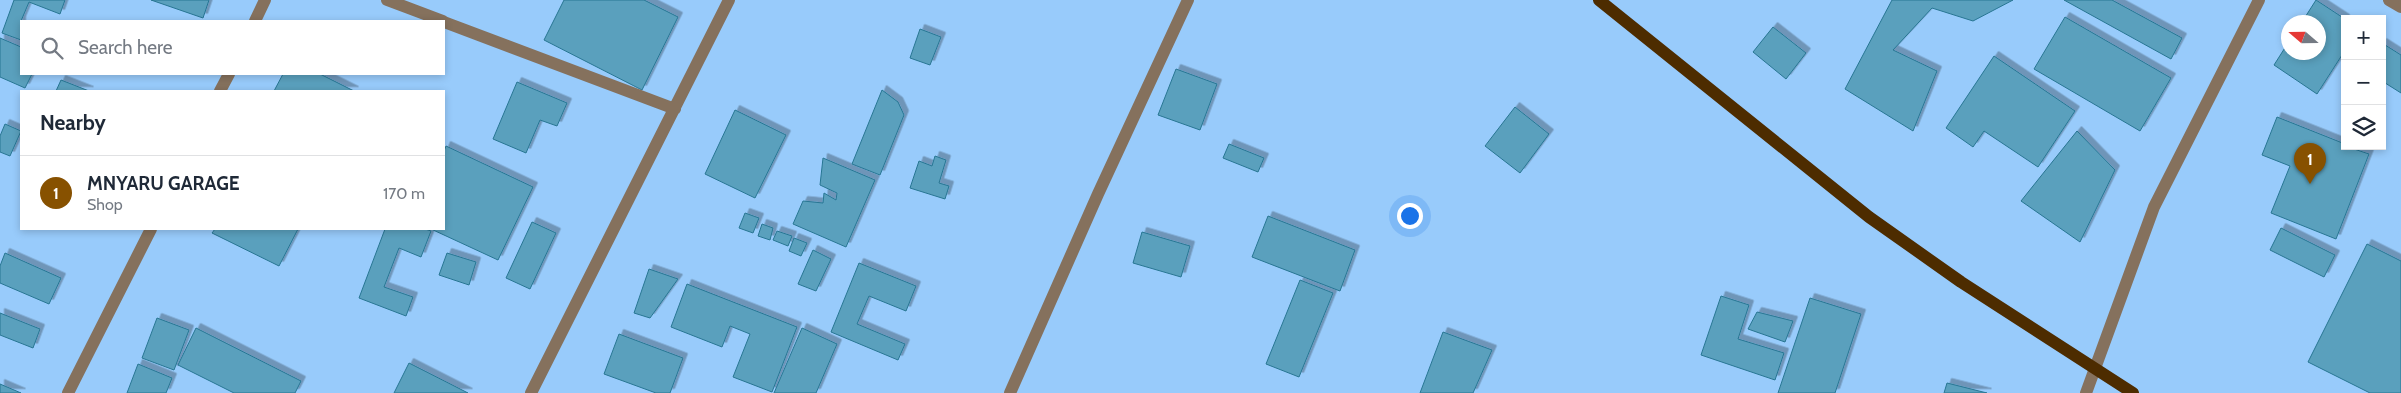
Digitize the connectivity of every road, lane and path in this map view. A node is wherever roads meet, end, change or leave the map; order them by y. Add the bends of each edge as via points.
1 (265, 0) edge
2 (386, 0) edge
3 (729, 0) edge
4 (1188, 0) edge
5 (1599, 0) edge
6 (2259, 0) edge
7 (2389, 0) edge
8 (2401, 7) edge
9 (255, 20) edge
10 (440, 20) edge
11 (445, 22) edge
12 (228, 75) edge
13 (221, 90) edge
14 (675, 109) junction
15 (150, 230) edge
16 (2093, 369) junction
17 (68, 393) edge
18 (531, 393) edge
19 (1010, 393) edge
20 (2086, 393) edge
21 (2133, 393) edge

1 - 9 street
2 - 10 street
3 - 14 street
4 - 19 street
5 - 16 main road via 1869,216 1961,282
6 - 16 street via 2154,206
7 - 8 street
11 - 14 street
12 - 13 street
14 - 18 street
15 - 17 street
16 - 20 street
16 - 21 main road

